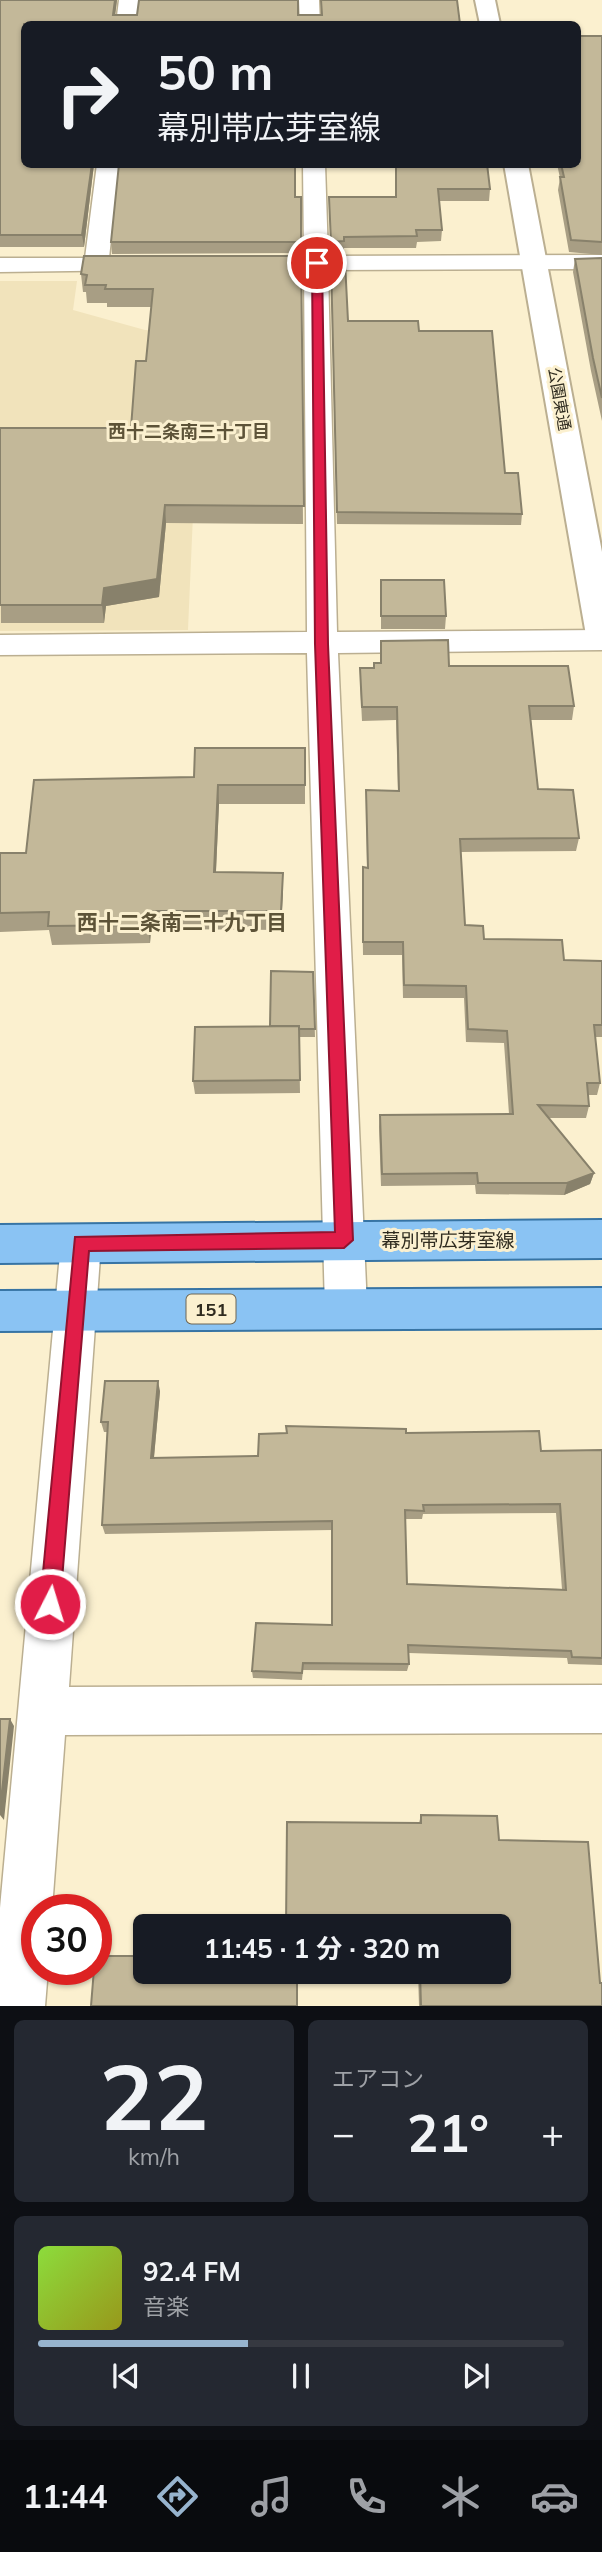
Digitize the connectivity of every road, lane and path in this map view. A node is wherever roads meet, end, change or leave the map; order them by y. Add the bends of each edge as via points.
1 (129, 0) edge
2 (309, 0) edge
3 (485, 0) edge
4 (126, 21) edge
5 (310, 21) edge
6 (489, 21) edge
7 (108, 168) edge
8 (314, 168) edge
9 (517, 168) edge
10 (602, 261) edge
11 (534, 262) junction
12 (275, 263) edge
13 (317, 263) junction
14 (151, 264) edge
15 (0, 265) edge
16 (96, 265) junction
17 (602, 637) edge
18 (322, 644) junction
19 (0, 645) edge
20 (602, 1239) edge
21 (344, 1240) junction
22 (81, 1243) junction
23 (0, 1244) edge
24 (346, 1308) junction
25 (602, 1308) edge
26 (75, 1310) junction
27 (0, 1311) edge
28 (602, 1709) edge
29 (41, 1711) junction
30 (18, 2006) edge

1 - 4 street
2 - 5 street
3 - 6 street
7 - 16 street
8 - 13 street
9 - 11 street, 公園東通
10 - 11 street
11 - 13 street
11 - 17 street, 公園東通
12 - 13 street
13 - 18 street
14 - 16 street
15 - 16 street
17 - 18 street
18 - 19 street
18 - 21 street
20 - 21 main road, 幕別帯広芽室線
21 - 22 main road, 幕別帯広芽室線
21 - 24 street
22 - 23 main road, 幕別帯広芽室線
22 - 26 street
24 - 25 main road, 151
24 - 26 main road, 151
26 - 27 main road, 151
26 - 29 street
28 - 29 street
29 - 30 street

